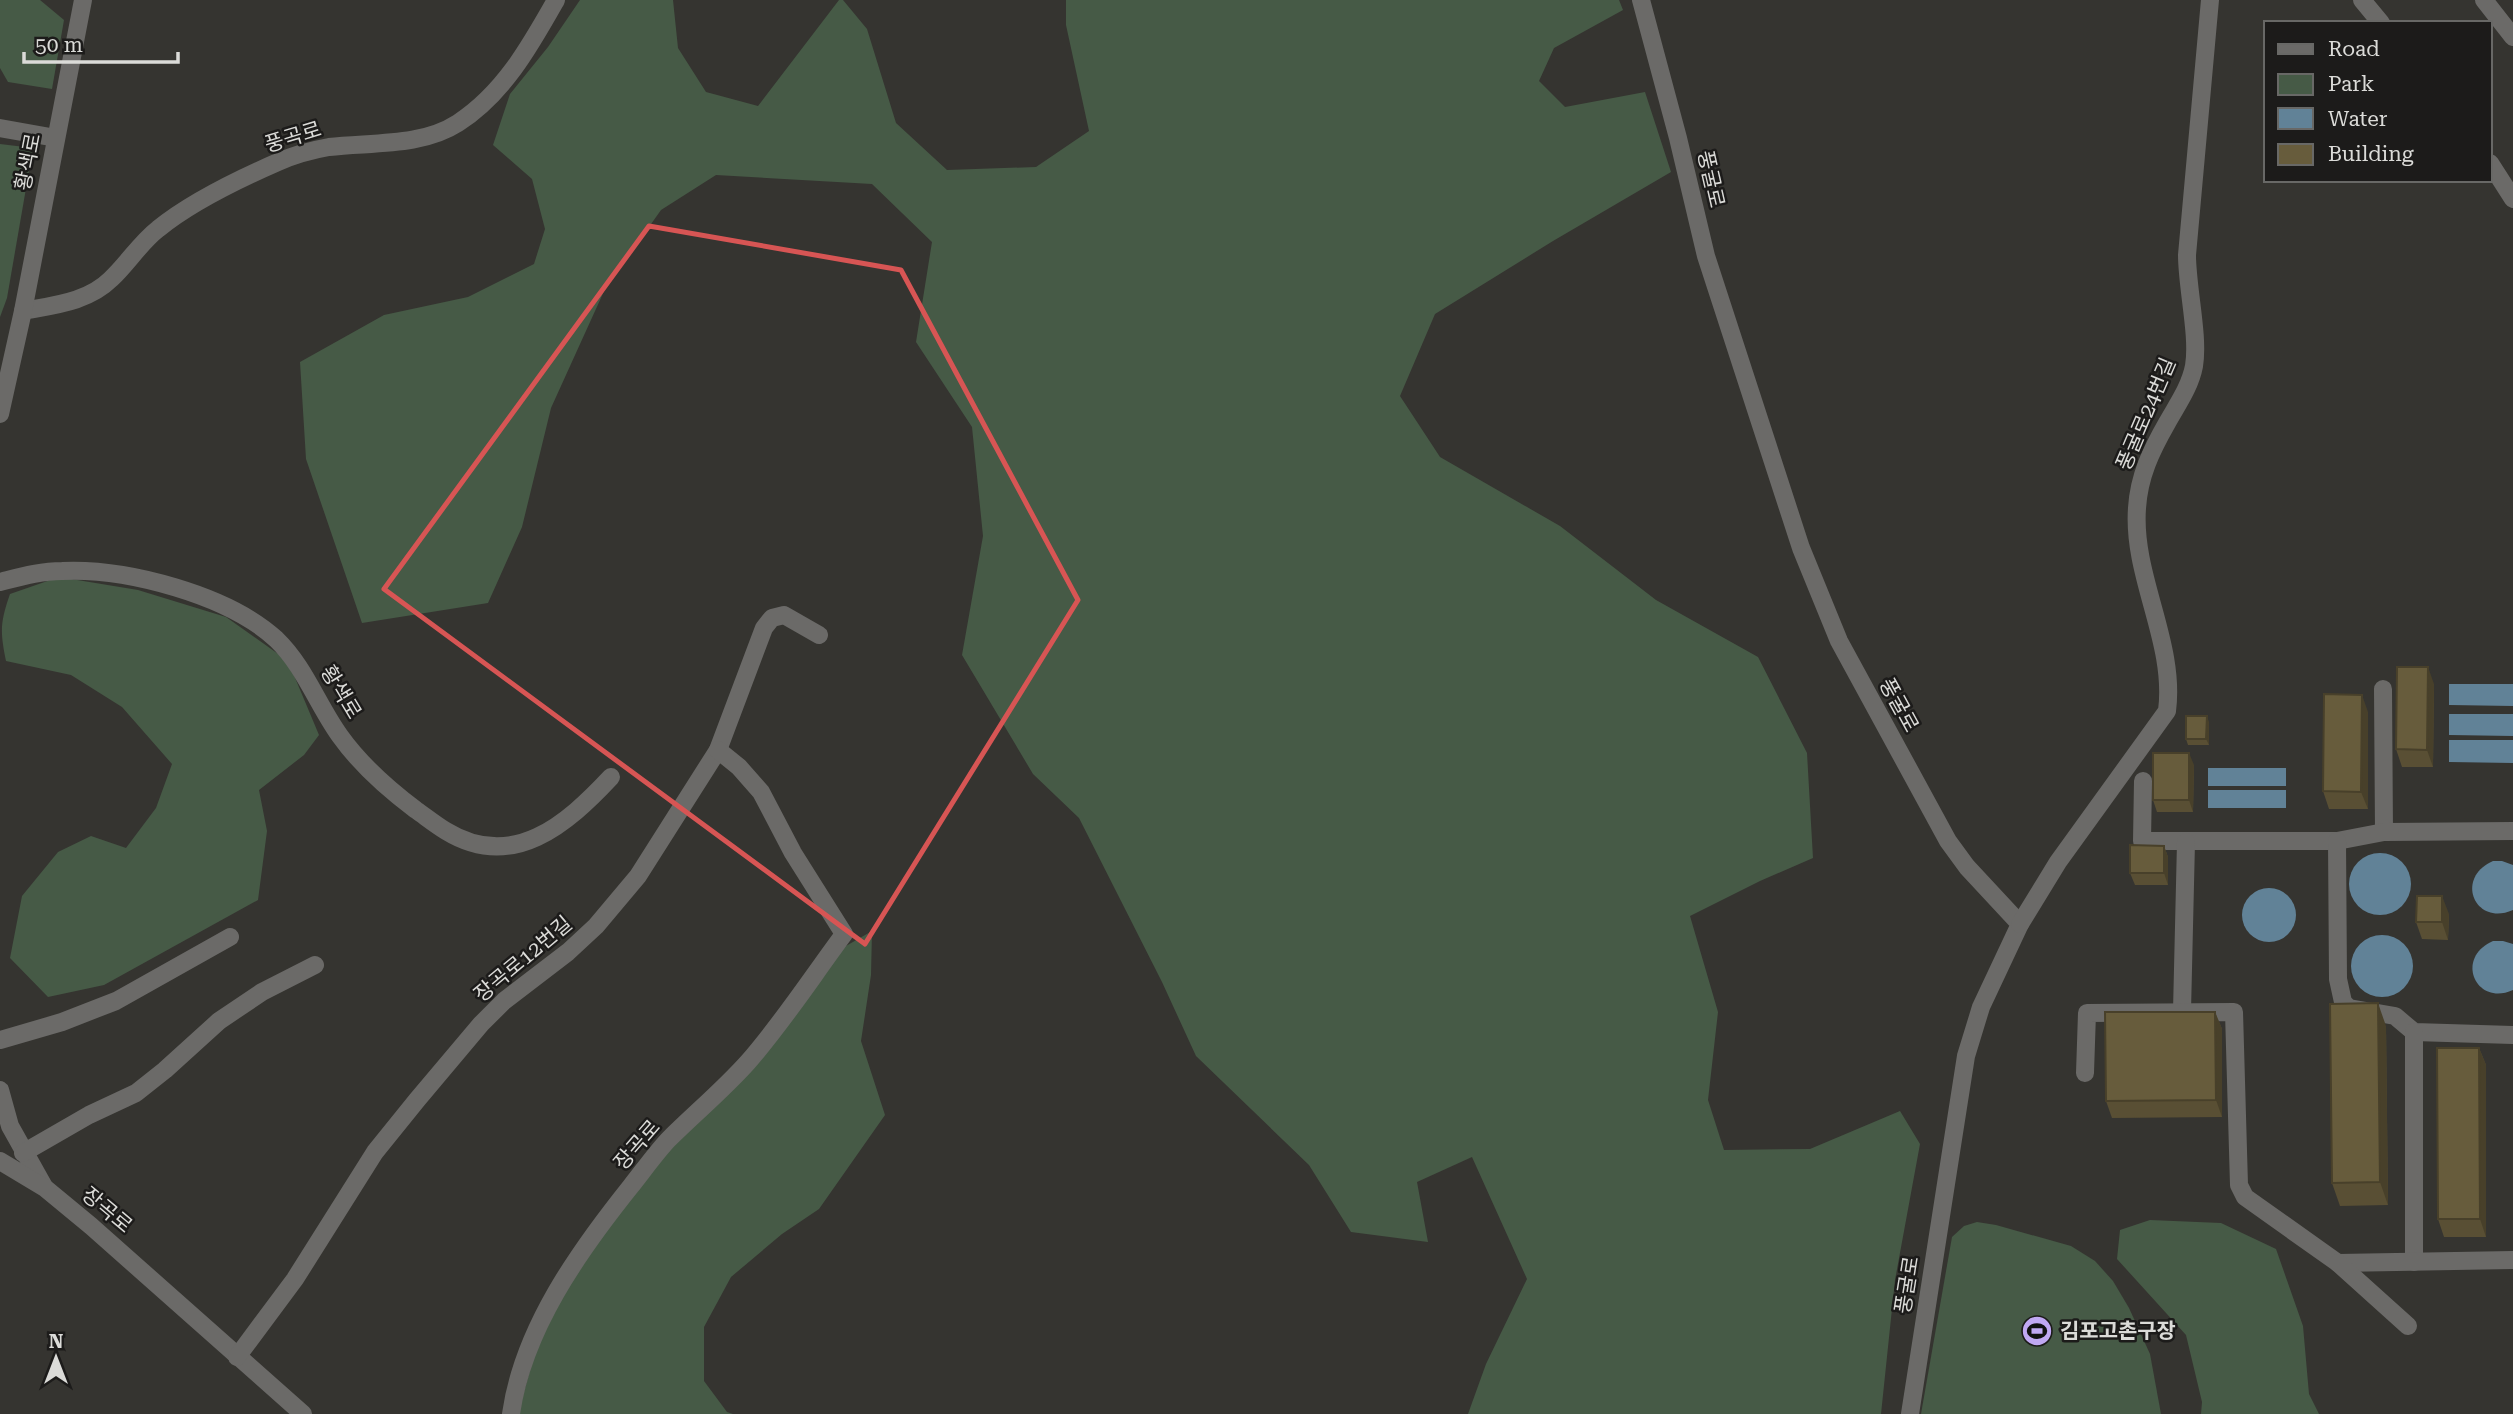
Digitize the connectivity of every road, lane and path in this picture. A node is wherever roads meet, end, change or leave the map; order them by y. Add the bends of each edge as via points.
1 (83, 0) edge
2 (556, 0) edge
3 (1641, 0) edge
4 (2210, 0) edge
5 (2362, 0) edge
6 (2484, 0) edge
7 (2379, 21) edge
8 (2513, 37) edge
9 (0, 128) edge
10 (56, 138) junction
11 (2492, 166) edge
12 (2513, 199) edge
13 (23, 311) junction
14 (0, 414) edge
15 (0, 582) edge
16 (819, 635) dead end
17 (2383, 689) dead end
18 (718, 750) junction
19 (611, 777) dead end
20 (2143, 781) dead end
21 (2513, 831) edge
22 (2384, 832) junction
23 (2337, 841) junction
24 (2186, 842) junction
25 (2020, 924) junction
26 (230, 937) dead end
27 (314, 965) dead end
28 (2182, 1012) junction
29 (2414, 1032) junction
30 (2513, 1035) edge
31 (0, 1040) edge
32 (2085, 1073) dead end
33 (0, 1090) edge
34 (23, 1153) junction
35 (0, 1161) edge
36 (45, 1188) junction
37 (2513, 1261) edge
38 (2414, 1262) junction
39 (2339, 1263) junction
40 (2408, 1326) dead end
41 (237, 1357) junction
42 (303, 1414) edge
43 (511, 1414) edge
44 (1910, 1414) edge

1 - 10 street, 황색로
2 - 13 street, 풍곡로 via 519,63 477,109 455,125 432,134 329,148 279,162 174,217 100,289 66,303
3 - 25 street, 풍굴로 via 1706,256 1819,596 1873,707 1948,841
4 - 25 street, 풍굴로24번길 via 2187,255 2194,365 2181,400 2145,463 2137,509 2142,562 2167,668 2167,711 2058,862
5 - 7 street
6 - 8 street
9 - 10 street
10 - 13 street, 황색로
11 - 12 street
13 - 14 street, 황색로
15 - 19 street, 황색로 via 63,570 94,572 172,587 253,621 291,656 339,735 376,776 448,832 471,842 490,847 532,839 581,809
16 - 18 street, 장곡로12번길 via 784,615 772,618 756,645
17 - 22 street
18 - 41 street, 장곡로12번길 via 621,898 568,952 481,1024 384,1142 295,1279
18 - 43 street, 장곡로 via 761,792 844,934 767,1040 666,1143 611,1211 550,1304 525,1363
20 - 24 street via 2142,841
21 - 22 street
22 - 23 street
23 - 24 street
23 - 29 street via 2343,1002 2349,1008 2395,1016
24 - 28 street
25 - 44 street, 풍굴로 via 1981,1007 1966,1056
26 - 31 street via 116,1001
27 - 34 street via 219,1021 136,1093
28 - 32 street via 2087,1013
28 - 39 street via 2234,1012 2241,1192
29 - 30 street
29 - 38 street
33 - 34 street
34 - 36 street
35 - 36 street, 장곡로
36 - 41 street, 장곡로
37 - 38 street
38 - 39 street
39 - 40 street
41 - 42 street, 장곡로

